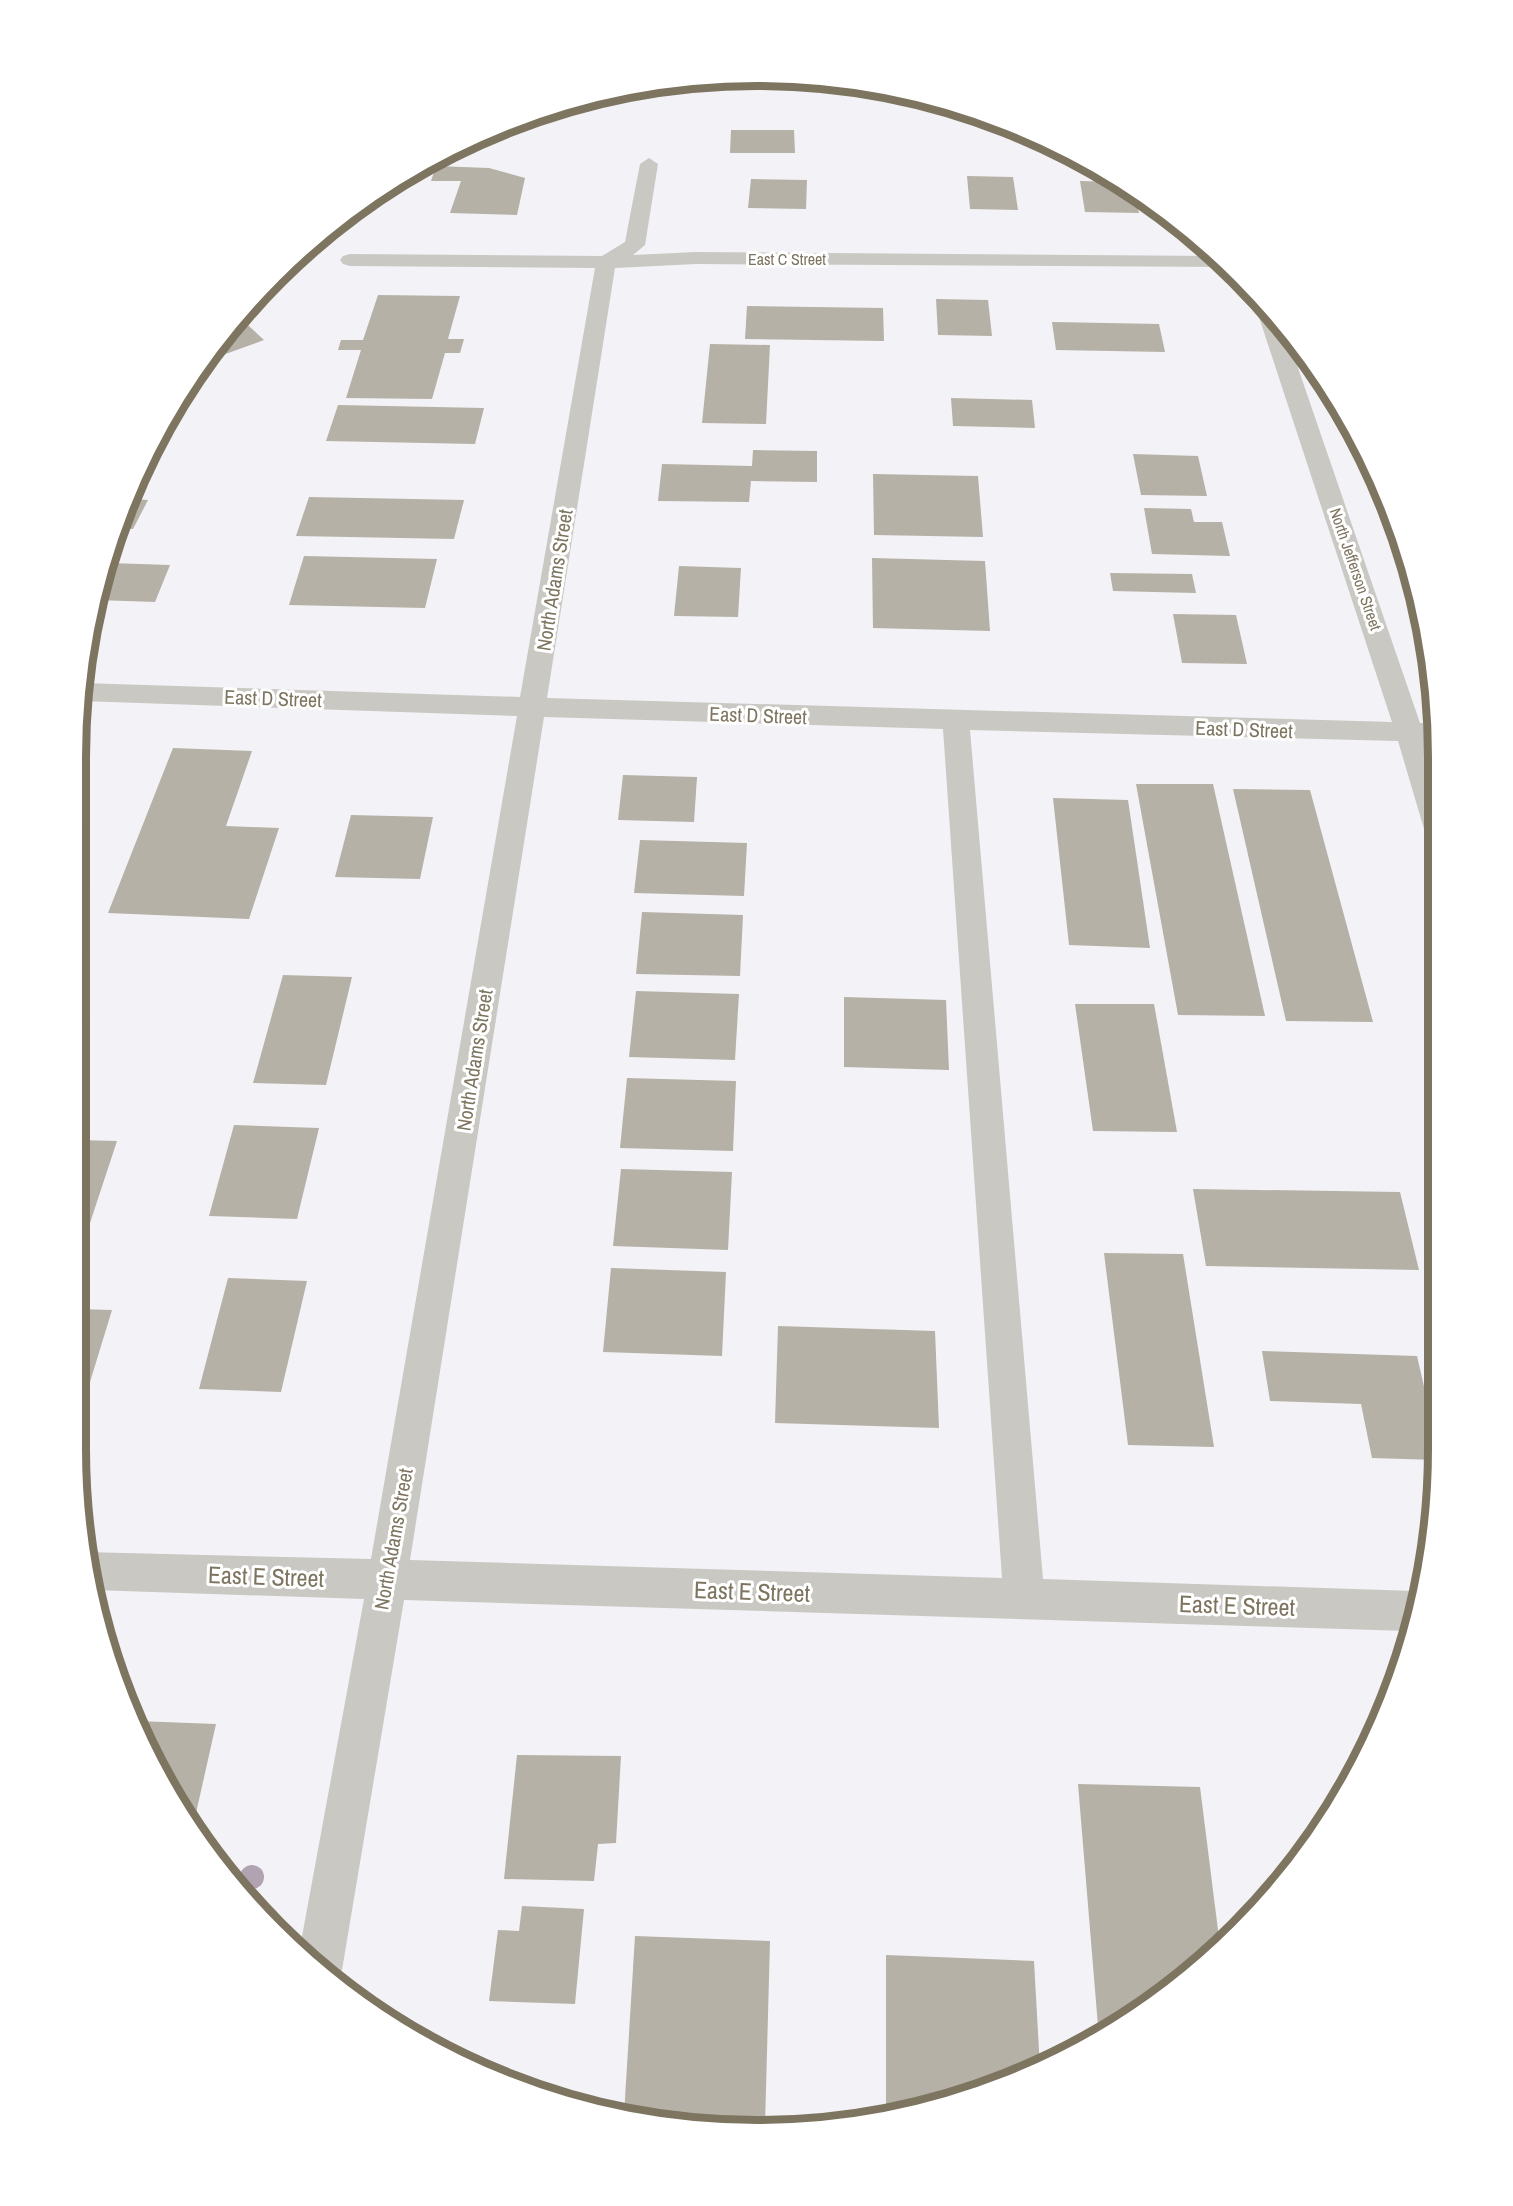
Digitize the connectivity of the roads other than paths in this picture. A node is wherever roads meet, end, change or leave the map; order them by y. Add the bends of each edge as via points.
1 (649, 164) dead end
2 (350, 260) dead end
3 (606, 262) junction
4 (1210, 262) edge
5 (1276, 332) edge
6 (89, 692) edge
7 (532, 707) junction
8 (956, 721) junction
9 (1423, 733) edge
10 (1428, 765) edge
11 (96, 1570) edge
12 (387, 1581) junction
13 (1024, 1598) junction
14 (1408, 1611) edge
15 (321, 1960) edge

1 - 3 street via 635,245
2 - 3 street, East C Street
3 - 4 street, East C Street via 696,258
3 - 7 street, North Adams Street
5 - 9 street, North Jefferson Street
6 - 7 street, East D Street
7 - 8 street, East D Street
7 - 12 street, North Adams Street
8 - 9 street, East D Street
8 - 13 street
9 - 10 street, North Jefferson Street
11 - 12 street, East E Street
12 - 13 street, East E Street
12 - 15 street, North Adams Street
13 - 14 street, East E Street

